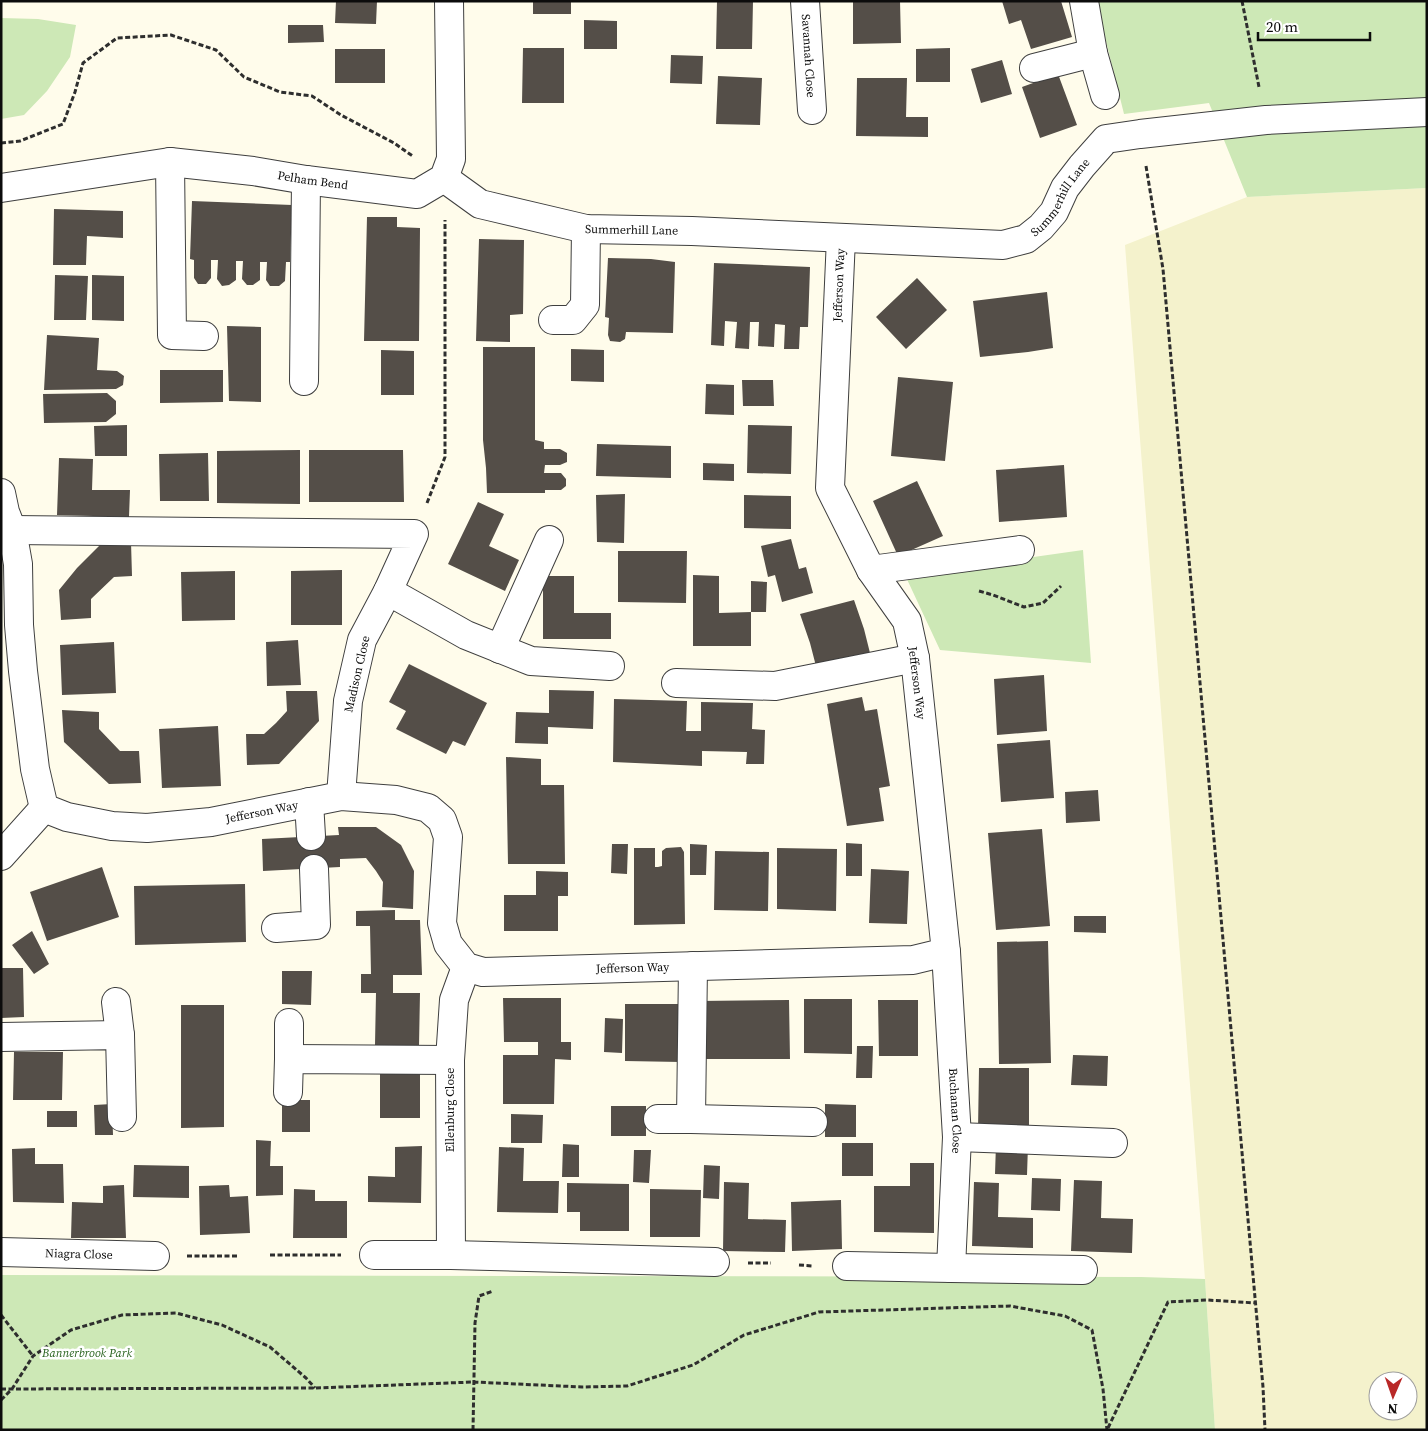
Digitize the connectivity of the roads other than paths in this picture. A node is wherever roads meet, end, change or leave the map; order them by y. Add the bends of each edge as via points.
1 (450, 1) edge
2 (806, 1) edge
3 (1084, 1) edge
4 (1093, 53) junction
5 (1034, 68) dead end
6 (1105, 95) dead end
7 (812, 110) dead end
8 (1427, 112) edge
9 (170, 162) junction
10 (444, 178) junction
11 (306, 180) junction
12 (1, 188) edge
13 (586, 229) junction
14 (841, 238) junction
15 (553, 320) dead end
16 (204, 336) dead end
17 (304, 381) dead end
18 (1, 493) edge
19 (12, 530) junction
20 (549, 540) dead end
21 (1020, 550) dead end
22 (871, 570) junction
23 (388, 591) junction
24 (500, 649) junction
25 (915, 658) junction
26 (610, 666) dead end
27 (12, 671) edge
28 (676, 683) dead end
29 (341, 796) junction
30 (308, 802) junction
31 (44, 808) junction
32 (311, 836) dead end
33 (1, 856) edge
34 (314, 868) dead end
35 (276, 928) dead end
36 (946, 952) junction
37 (693, 966) junction
38 (466, 967) junction
39 (116, 1002) dead end
40 (289, 1024) dead end
41 (120, 1034) junction
42 (1, 1037) edge
43 (289, 1059) junction
44 (450, 1060) junction
45 (288, 1092) dead end
46 (122, 1117) dead end
47 (691, 1118) junction
48 (658, 1119) dead end
49 (813, 1122) dead end
50 (957, 1137) junction
51 (1113, 1143) dead end
52 (1, 1252) edge
53 (374, 1255) road end
54 (451, 1255) junction
55 (155, 1256) road end
56 (715, 1262) dead end
57 (847, 1266) dead end
58 (951, 1268) junction
59 (1083, 1270) dead end

1 - 10 street via 451,159
2 - 7 street, Savannah Close
3 - 4 street
4 - 5 street
4 - 6 street
8 - 14 street, Summerhill Lane via 1266,120 1106,139 1065,188 1054,212 1026,239 1003,245
9 - 11 street, Pelham Bend
9 - 12 street, Pelham Bend
9 - 16 street via 172,335
10 - 11 street, Pelham Bend via 417,194
10 - 13 street, Summerhill Lane via 480,204
11 - 17 street
13 - 14 street, Summerhill Lane
13 - 15 street via 585,305 574,320
14 - 22 street, Jefferson Way via 830,488
18 - 19 street
19 - 23 street, Madison Close via 414,534
19 - 27 street via 18,564 18,625
20 - 24 street
21 - 22 street
22 - 25 street, Jefferson Way via 907,621
23 - 24 street via 466,635
23 - 29 street, Madison Close via 362,640 348,701
24 - 26 street via 531,661
25 - 28 street via 775,686
25 - 36 street, Jefferson Way
27 - 31 street
29 - 30 street, Jefferson Way
29 - 38 street, Jefferson Way via 396,800 428,808 442,820 448,837 442,923 448,944
30 - 31 street, Jefferson Way via 211,822 147,828 112,826 67,817
30 - 32 street
31 - 33 street
34 - 35 street via 316,924
36 - 37 street, Jefferson Way via 913,960
36 - 50 street, Buchanan Close
37 - 38 street, Jefferson Way via 483,972
37 - 47 street
38 - 44 street, Ellenburg Close via 454,1000
39 - 41 street
40 - 43 street
41 - 42 street
41 - 46 street
43 - 44 street
43 - 45 street
44 - 54 street, Ellenburg Close
47 - 48 street
47 - 49 street
50 - 51 street
50 - 58 street, Buchanan Close
52 - 55 street, Niagra Close
53 - 54 street
54 - 56 street
57 - 58 street
58 - 59 street

